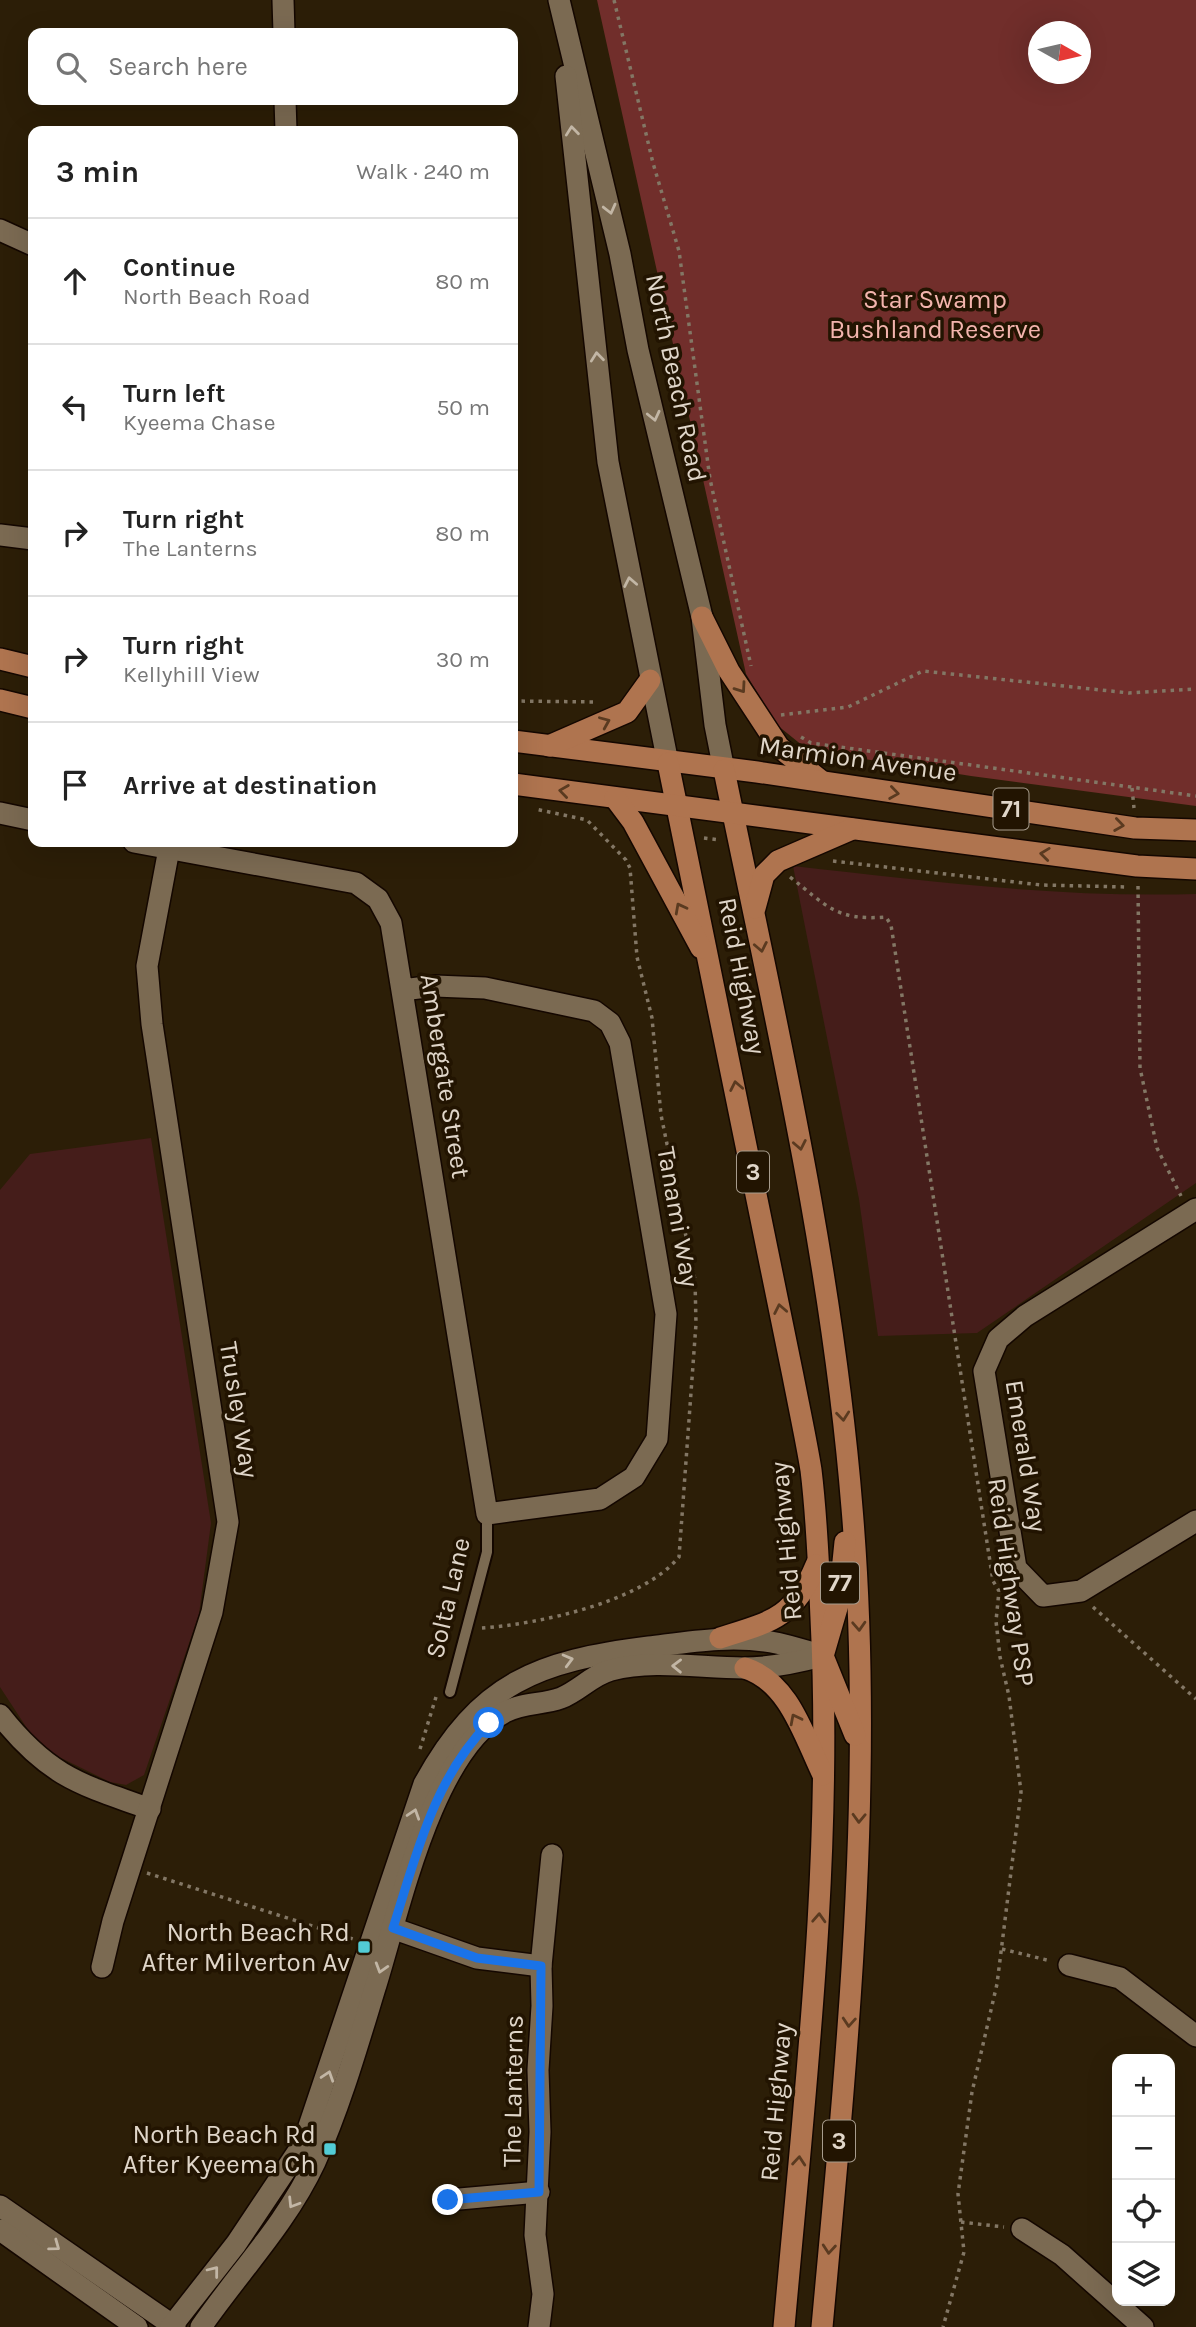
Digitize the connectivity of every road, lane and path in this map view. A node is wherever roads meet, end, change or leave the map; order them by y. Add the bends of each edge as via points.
1 (283, 0) edge
2 (558, 0) edge
3 (614, 0) edge
4 (284, 28) edge
5 (285, 105) edge
6 (286, 126) edge
7 (0, 230) edge
8 (28, 243) edge
9 (0, 535) edge
10 (28, 538) edge
11 (702, 617) junction
12 (0, 659) edge
13 (28, 666) edge
14 (754, 675) dead end
15 (650, 681) junction
16 (1196, 689) edge
17 (0, 699) edge
18 (518, 701) edge
19 (608, 702) dead end
20 (28, 707) edge
21 (783, 723) dead end
22 (800, 736) dead end
23 (518, 742) edge
24 (547, 746) junction
25 (668, 763) junction
26 (724, 770) junction
27 (826, 783) junction
28 (518, 785) edge
29 (1196, 796) edge
30 (615, 798) junction
31 (678, 806) junction
32 (526, 807) dead end
33 (0, 813) edge
34 (733, 813) junction
35 (28, 819) edge
36 (852, 829) junction
37 (1196, 830) edge
38 (159, 847) edge
39 (169, 849) junction
40 (626, 860) dead end
41 (828, 861) dead end
42 (783, 869) junction
43 (1196, 869) edge
44 (802, 871) dead end
45 (754, 913) junction
46 (712, 968) junction
47 (402, 990) junction
48 (1193, 1212) edge
49 (852, 1509) junction
50 (487, 1514) junction
51 (1196, 1521) edge
52 (818, 1560) junction
53 (1081, 1591) junction
54 (720, 1638) junction
55 (823, 1656) junction
56 (745, 1668) junction
57 (450, 1692) dead end
58 (1196, 1699) edge
59 (0, 1715) edge
60 (861, 1750) junction
61 (826, 1780) junction
62 (150, 1809) junction
63 (552, 1855) dead end
64 (130, 1868) junction
65 (386, 1925) junction
66 (361, 1942) dead end
67 (1002, 1949) junction
68 (1069, 1965) joint
69 (541, 1966) junction
70 (102, 1967) dead end
71 (1196, 2036) edge
72 (539, 2192) junction
73 (448, 2200) dead end
74 (0, 2206) edge
75 (961, 2222) junction
76 (1022, 2229) joint
77 (0, 2230) edge
78 (173, 2326) edge
79 (136, 2327) edge
80 (201, 2327) edge
81 (539, 2327) edge
82 (784, 2327) edge
83 (822, 2327) edge
84 (943, 2327) edge
85 (1143, 2327) edge

1 - 4 street
2 -> 11 street, North Beach Road
15 -> 2 street, North Beach Road via 608,462
3 - 14 path via 679,251 710,479
5 - 6 street
7 - 8 street
9 - 10 street
11 - 26 street, North Beach Road
11 -> 27 highway via 729,671 779,747
12 - 13 highway
24 -> 15 highway via 627,712
15 - 25 street, North Beach Road
16 - 21 path via 1129,693 922,671 848,707 777,716
17 - 20 highway
18 - 19 path
22 - 29 path via 811,743
23 - 24 highway, Marmion Avenue / 71
24 - 25 highway, Marmion Avenue / 71
25 - 26 highway, Marmion Avenue / 71
25 - 31 highway, Reid Highway / 3
26 - 27 highway, Marmion Avenue / 71
26 - 34 highway, Reid Highway / 3
27 -> 37 highway, Marmion Avenue / 71 via 1135,828
30 -> 28 highway, 71
30 - 31 highway, 71
46 -> 30 highway via 633,822
31 - 34 highway, 71
31 - 46 highway, Reid Highway / 3
32 - 40 path via 587,820
33 - 35 street
34 - 36 highway, 71
34 - 45 highway, Reid Highway / 3
36 - 42 highway
43 -> 36 highway, 71 via 1138,866
38 - 39 street, Ambergate Street
39 - 47 street, Ambergate Street via 356,883 378,899 391,923
39 - 62 street, Trusley Way via 147,966 152,1024 228,1522 212,1612
41 - 48 path via 1041,885 1138,887 1140,1068 1157,1148
42 - 44 path
42 - 45 highway via 764,874
42 - 67 path, Reid Highway PSP via 838,915 886,917 891,925 993,1581 999,1591 996,1621 1021,1792
45 -> 49 highway, Reid Highway / 3 via 836,1348
52 -> 46 highway, Reid Highway / 3 via 811,1469
47 - 50 street, Ambergate Street
47 - 50 street, Tanami Way via 485,988 594,1011 610,1023 620,1043 666,1314 657,1439 634,1477 600,1499
48 - 53 street, Emerald Way via 1025,1316 998,1339 984,1371 1016,1568 1043,1596
49 - 55 highway, 77 via 836,1620
49 -> 60 highway, Reid Highway / 3
50 - 57 lane, Solta Lane via 487,1552
51 - 53 street, Emerald Way
52 - 54 highway via 796,1604 775,1618
52 - 55 highway, Reid Highway / 3
53 - 58 path
54 - 55 street via 772,1642
65 -> 54 street via 424,1784 453,1737 485,1703 521,1678 563,1661
55 - 56 street
55 - 60 highway
55 - 61 highway, Reid Highway / 3
61 -> 56 highway via 783,1695 770,1679
56 -> 65 street via 613,1670 563,1697 526,1703 489,1723 453,1765
59 - 62 street via 28,1750 71,1781
60 -> 83 highway, Reid Highway / 3 via 854,1954
82 -> 61 highway, Reid Highway / 3 via 815,1987
62 - 64 street, Trusley Way
63 - 69 street, The Lanterns
64 - 66 path
64 - 70 street, Trusley Way
65 - 69 street via 477,1958
78 -> 65 street via 236,2244 303,2144
65 -> 80 street via 340,2099 314,2163 276,2229
67 - 68 path
67 - 75 path, Reid Highway PSP via 972,2092 958,2194
68 - 71 street via 1119,1979
69 - 72 street, The Lanterns
72 - 73 street
72 - 81 street, The Lanterns via 535,2235 543,2294
74 -> 78 street
75 - 76 path
75 - 84 path, Reid Highway PSP via 964,2252
76 - 85 street via 1062,2255
77 - 79 street

